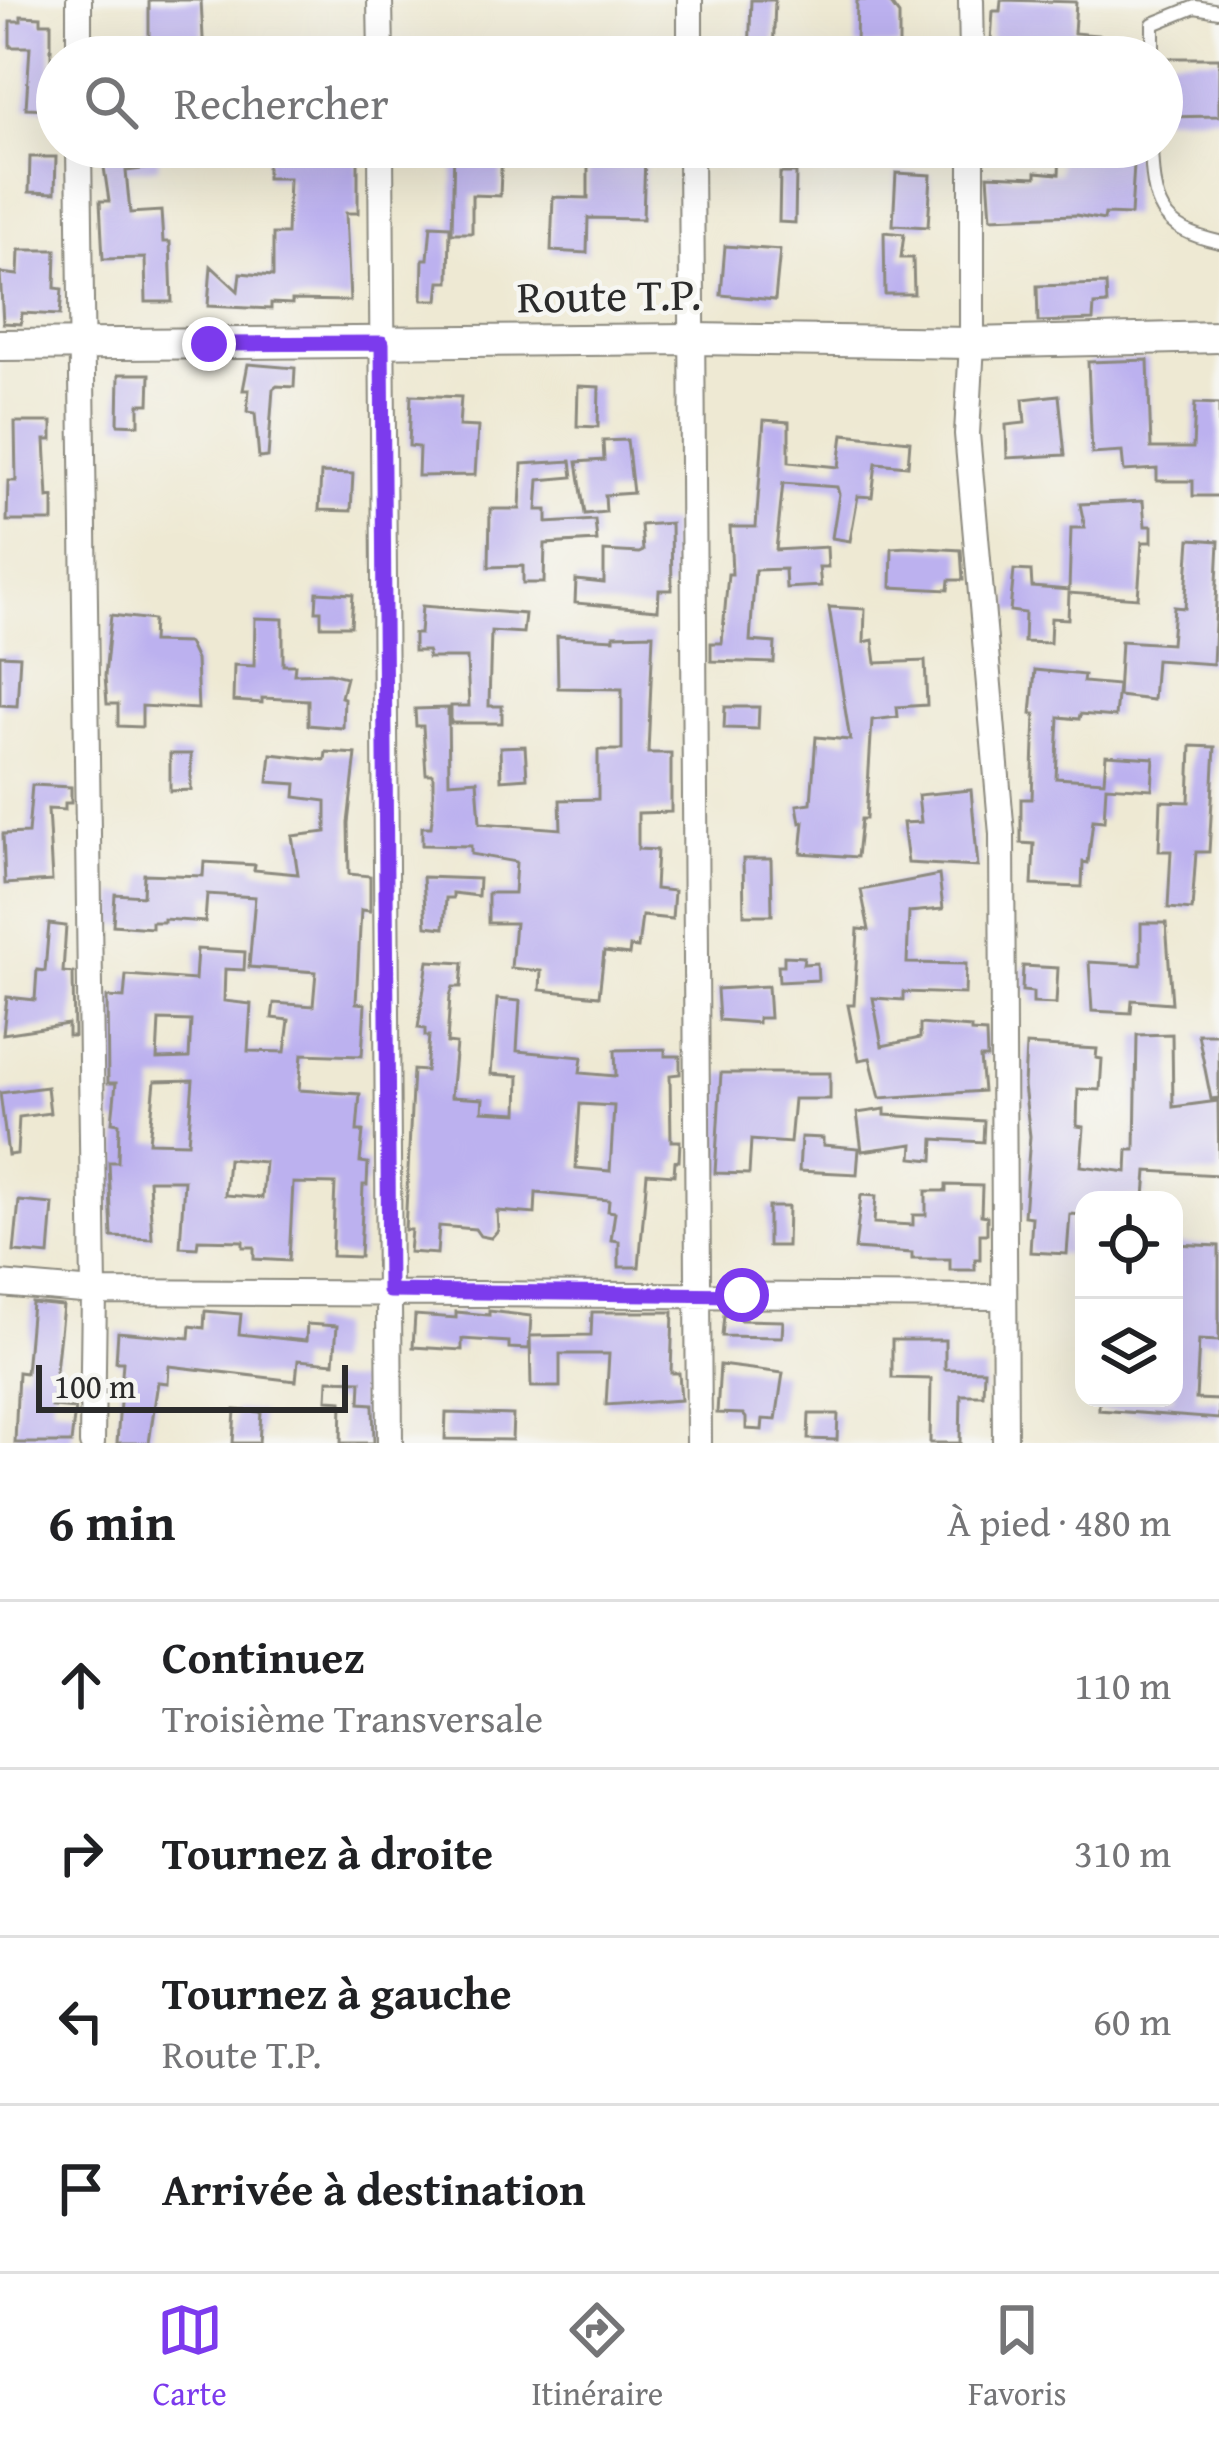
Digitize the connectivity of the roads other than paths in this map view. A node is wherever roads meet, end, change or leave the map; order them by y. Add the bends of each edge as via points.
1 (79, 0) edge
2 (380, 0) edge
3 (690, 0) edge
4 (971, 0) edge
5 (1219, 11) edge
6 (79, 36) edge
7 (381, 36) edge
8 (690, 36) edge
9 (971, 36) edge
10 (1153, 36) edge
11 (79, 168) edge
12 (381, 168) edge
13 (691, 168) edge
14 (972, 168) edge
15 (1154, 168) edge
16 (1219, 242) edge
17 (1219, 338) edge
18 (692, 339) junction
19 (382, 343) junction
20 (972, 343) junction
21 (0, 345) edge
22 (79, 345) junction
23 (0, 1284) edge
24 (389, 1291) junction
25 (94, 1292) junction
26 (698, 1294) junction
27 (1004, 1297) junction
28 (92, 1443) edge
29 (390, 1443) edge
30 (699, 1443) edge
31 (1005, 1443) edge

1 - 6 street
2 - 7 street
3 - 8 street
4 - 9 street
5 - 10 lane via 1195,7 1153,24
11 - 22 street
12 - 19 street
13 - 18 street
14 - 20 street
15 - 16 lane via 1160,211 1185,235
17 - 20 street, Route T.P.
18 - 19 street, Route T.P.
18 - 20 street, Route T.P.
18 - 26 street
19 - 22 street, Route T.P.
19 - 24 street
20 - 27 street via 967,434 1002,834
21 - 22 street, Route T.P.
22 - 25 street
23 - 25 street
24 - 25 street
24 - 26 street
24 - 29 street
25 - 28 street
26 - 27 street
26 - 30 street
27 - 31 street

